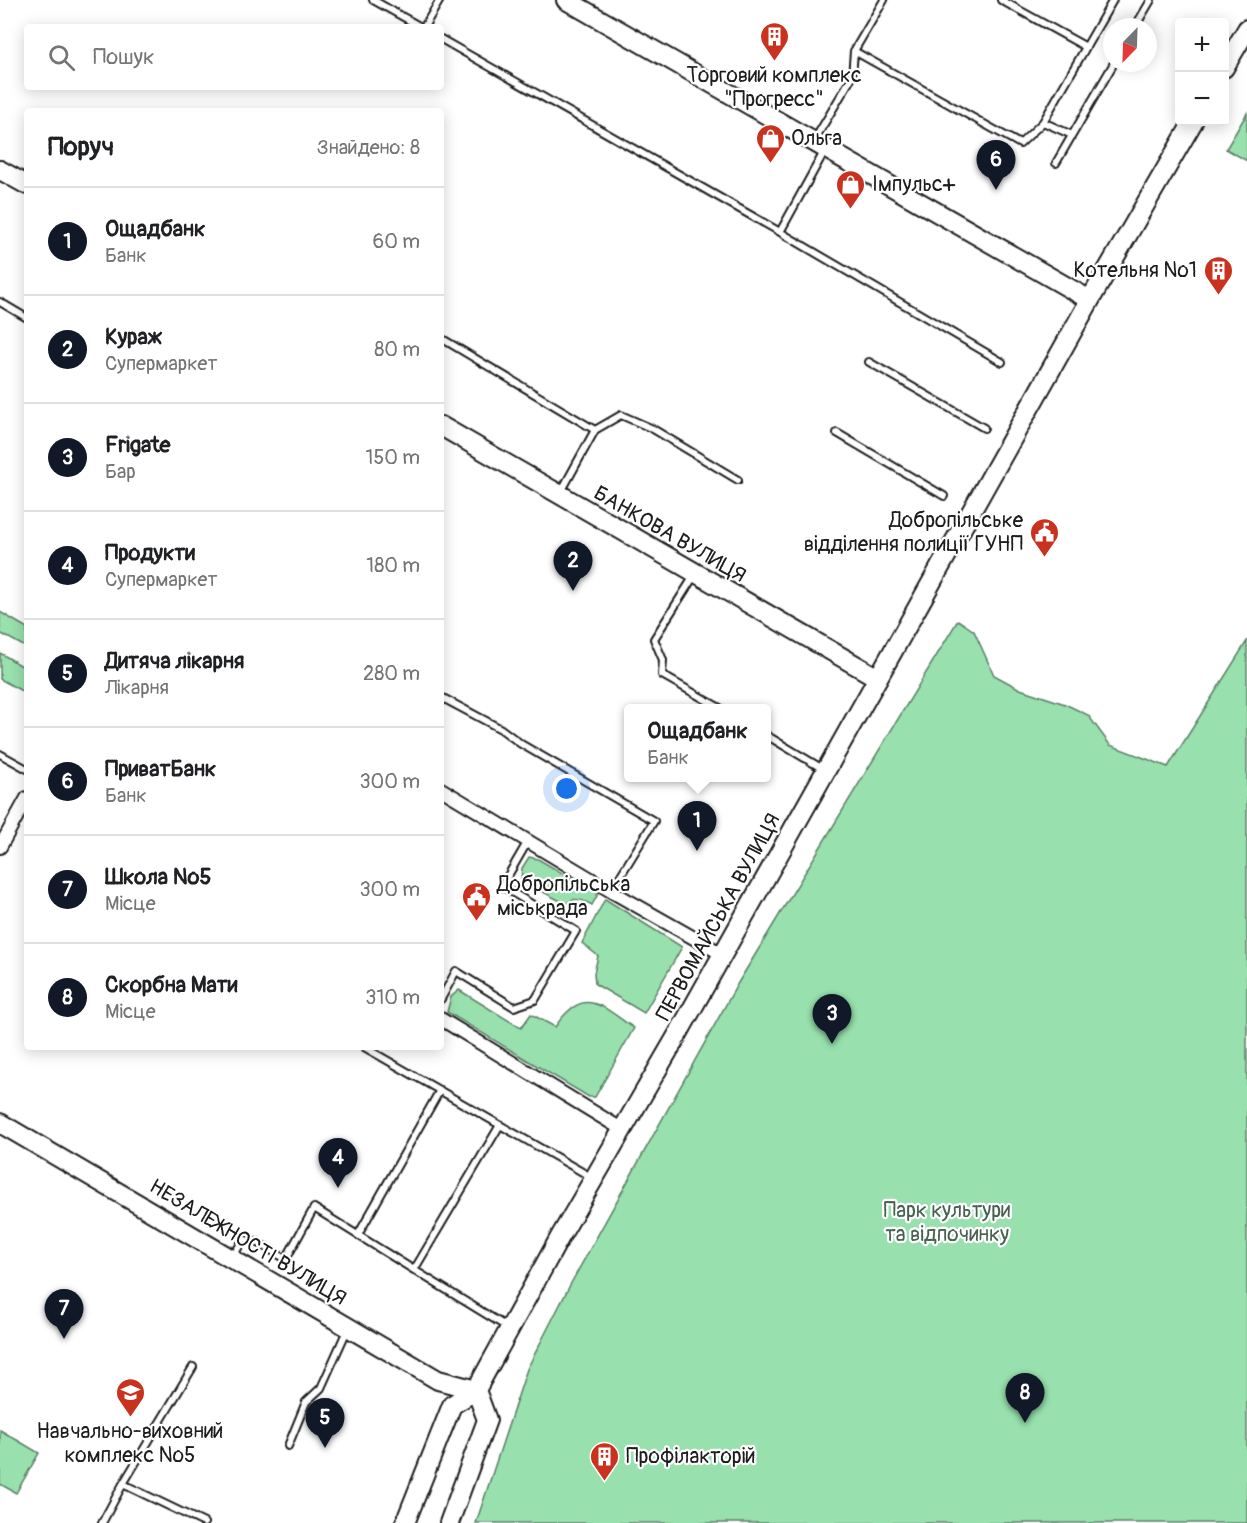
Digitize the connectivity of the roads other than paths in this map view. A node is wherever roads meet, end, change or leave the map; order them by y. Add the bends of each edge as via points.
1 (373, 0) edge
2 (440, 0) edge
3 (566, 0) edge
4 (884, 0) edge
5 (1001, 0) edge
6 (1113, 0) edge
7 (1151, 0) edge
8 (1140, 18) edge
9 (417, 24) edge
10 (424, 24) edge
11 (1247, 29) edge
12 (444, 41) edge
13 (1086, 47) junction
14 (854, 51) junction
15 (1229, 60) edge
16 (1109, 72) edge
17 (1043, 122) junction
18 (1191, 126) edge
19 (1072, 135) junction
20 (819, 146) junction
21 (1056, 163) dead end
22 (0, 170) edge
23 (24, 183) edge
24 (780, 232) junction
25 (1090, 300) junction
26 (0, 302) edge
27 (24, 316) edge
28 (444, 340) edge
29 (869, 362) dead end
30 (1002, 362) dead end
31 (444, 428) edge
32 (984, 428) dead end
33 (595, 430) junction
34 (837, 434) dead end
35 (738, 480) dead end
36 (559, 495) junction
37 (944, 496) dead end
38 (695, 574) junction
39 (878, 678) junction
40 (444, 699) edge
41 (713, 704) edge
42 (771, 738) edge
43 (0, 754) edge
44 (24, 767) edge
45 (826, 771) junction
46 (444, 791) edge
47 (24, 803) edge
48 (528, 841) junction
49 (0, 847) edge
50 (611, 891) junction
51 (722, 954) junction
52 (444, 993) edge
53 (444, 1021) edge
54 (369, 1050) edge
55 (440, 1090) junction
56 (0, 1124) edge
57 (500, 1125) junction
58 (623, 1130) junction
59 (593, 1179) junction
60 (358, 1235) junction
61 (232, 1258) junction
62 (414, 1269) junction
63 (348, 1328) junction
64 (510, 1329) junction
65 (193, 1367) dead end
66 (476, 1390) junction
67 (288, 1446) dead end
68 (123, 1484) junction
69 (102, 1523) edge
70 (204, 1523) edge
71 (405, 1523) edge
72 (449, 1523) edge

1 - 9 lane
2 - 10 lane
3 - 20 main road
4 - 14 lane
5 - 13 lane
6 - 13 lane
7 - 8 lane
11 - 15 main road
12 - 24 lane
13 - 17 lane
14 - 17 lane via 1020,144
14 - 20 lane via 852,77
16 - 19 lane
17 - 19 lane
18 - 25 main road, ПЕРВОМАЙСЬКА ВУЛИЦЯ
19 - 21 lane
20 - 24 lane
20 - 25 main road
22 - 23 main road
24 - 30 lane
25 - 39 main road, ПЕРВОМАЙСЬКА ВУЛИЦЯ
26 - 27 lane
28 - 33 lane
29 - 32 lane
31 - 36 main road, БАНКОВА ВУЛИЦЯ
33 - 35 lane via 621,416 637,420
33 - 36 lane
34 - 37 lane
36 - 38 main road, БАНКОВА ВУЛИЦЯ
38 - 39 main road, БАНКОВА ВУЛИЦЯ
38 - 41 lane via 654,639 663,660 662,675
39 - 45 main road, ПЕРВОМАЙСЬКА ВУЛИЦЯ
40 - 50 lane via 654,820
42 - 45 lane
43 - 44 lane
45 - 51 main road, ПЕРВОМАЙСЬКА ВУЛИЦЯ
46 - 48 street
47 - 49 street
48 - 50 street
48 - 52 lane via 502,886 576,931 535,1000 514,1007 456,971
50 - 51 street
51 - 58 main road, ПЕРВОМАЙСЬКА ВУЛИЦЯ
53 - 58 street
54 - 55 lane
55 - 57 lane
55 - 60 lane
56 - 61 main road, НЕЗАЛЕЖНОСТІ ВУЛИЦЯ
57 - 59 lane
57 - 62 lane
58 - 59 main road, ПЕРВОМАЙСЬКА ВУЛИЦЯ
59 - 64 main road, ПЕРВОМАЙСЬКА ВУЛИЦЯ
60 - 61 lane via 314,1208 286,1259 255,1241 243,1240
60 - 62 lane
61 - 63 main road, НЕЗАЛЕЖНОСТІ ВУЛИЦЯ
62 - 64 lane
63 - 66 main road, НЕЗАЛЕЖНОСТІ ВУЛИЦЯ via 438,1380
63 - 67 lane via 321,1388 306,1402
64 - 66 main road, ПЕРВОМАЙСЬКА ВУЛИЦЯ
65 - 68 lane
66 - 71 main road, ПЕРВОМАЙСЬКА ВУЛИЦЯ via 452,1405
66 - 72 main road via 487,1420
68 - 69 lane
68 - 70 lane

